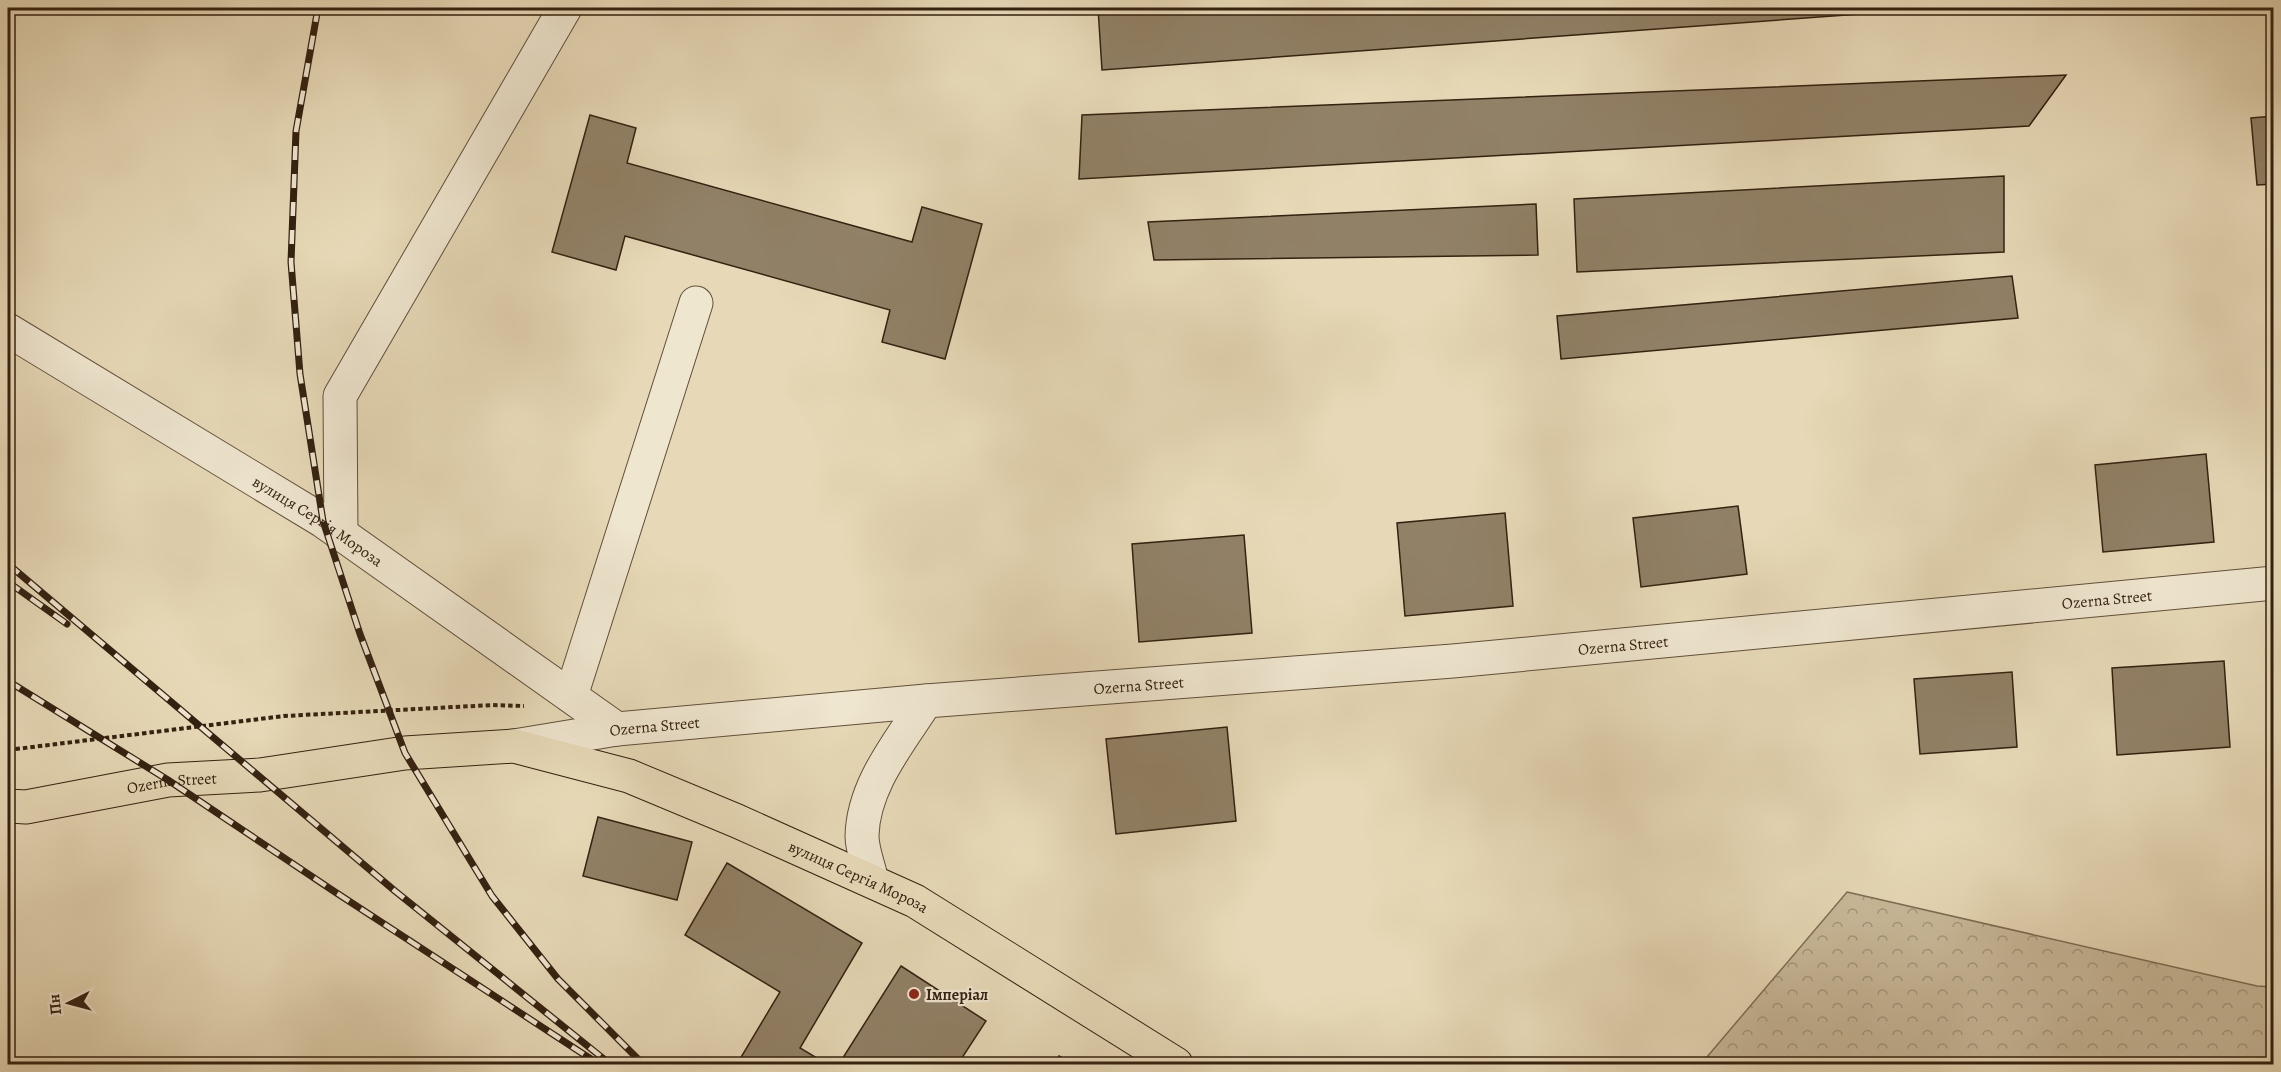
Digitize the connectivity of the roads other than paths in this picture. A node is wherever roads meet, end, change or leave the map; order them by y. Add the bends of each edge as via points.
1 (565, 8) edge
2 (696, 303) dead end
3 (8, 330) edge
4 (341, 534) junction
5 (2274, 583) edge
6 (571, 696) junction
7 (926, 701) junction
8 (617, 729) junction
9 (514, 746) junction
10 (8, 806) edge
11 (872, 881) junction
12 (1176, 1065) edge

1 - 4 street via 340,396
2 - 6 street
3 - 4 street, вулиця Сергія Мороза
4 - 6 street, вулиця Сергія Мороза
5 - 7 street, Ozerna Street via 1453,661
6 - 8 street, вулиця Сергія Мороза
7 - 8 street, Ozerna Street
7 - 11 street via 879,775 866,808 862,838
8 - 9 street, Ozerna Street
9 - 10 main road, Ozerna Street via 405,753 260,775 168,780 26,807
9 - 11 main road, вулиця Сергія Мороза via 629,776
11 - 12 main road, вулиця Сергія Мороза via 915,901

